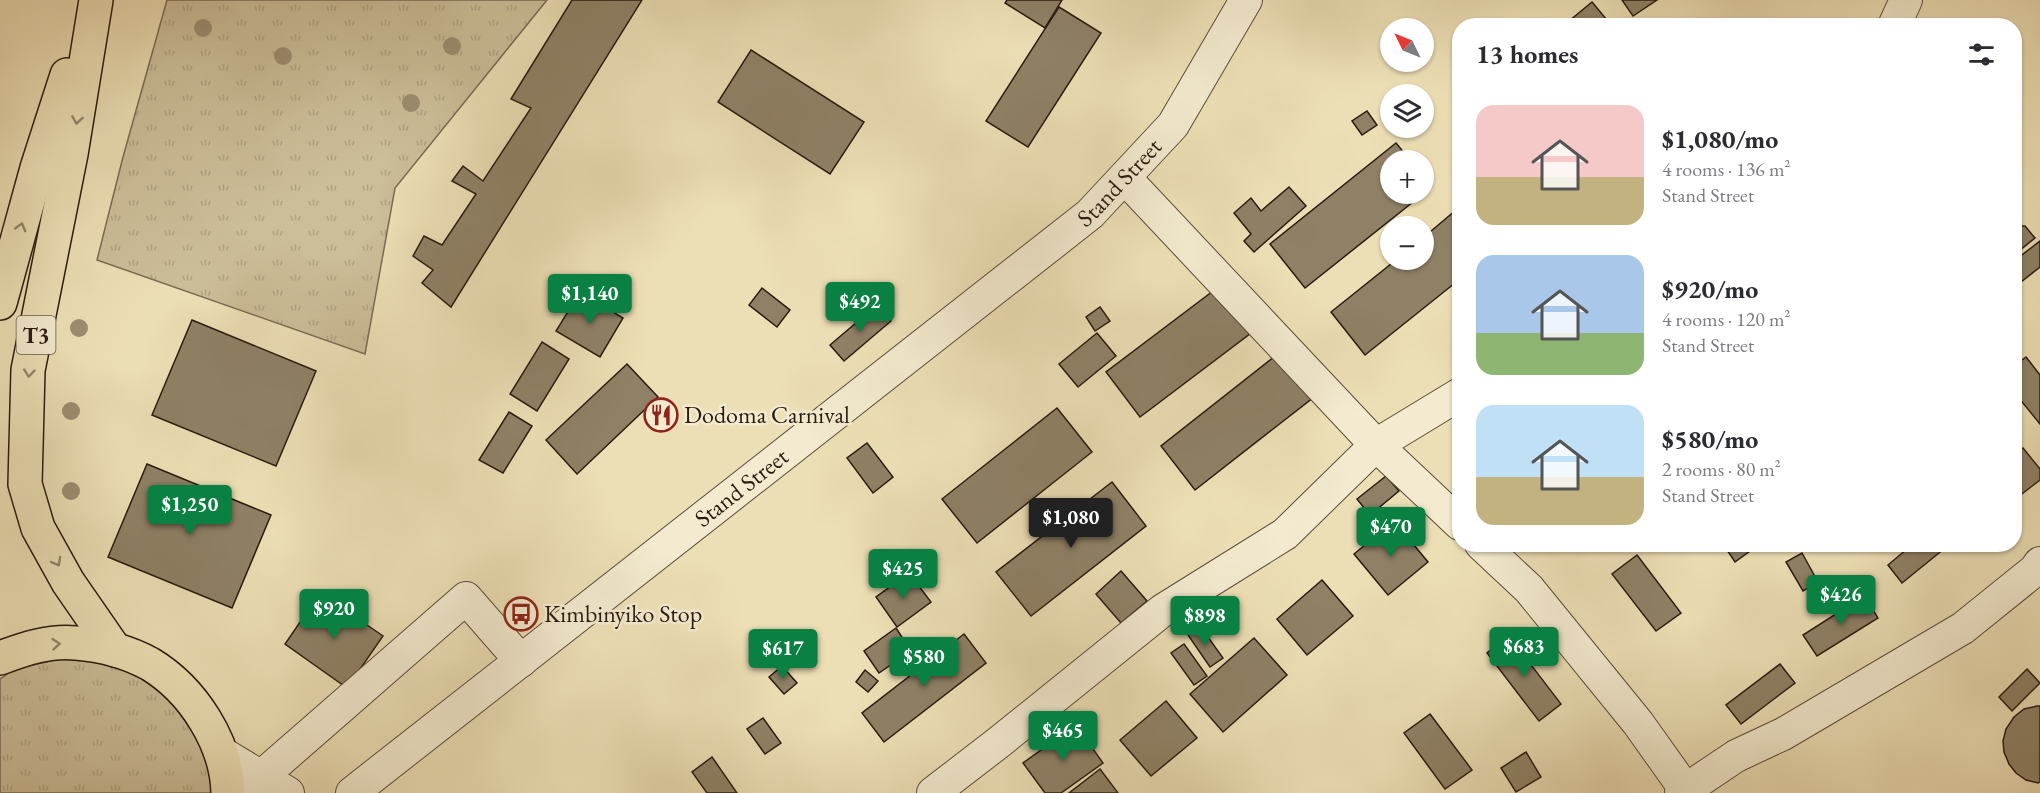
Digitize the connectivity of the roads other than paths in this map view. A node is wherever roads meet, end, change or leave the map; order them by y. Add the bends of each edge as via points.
1 (94, 0) edge
2 (1246, 0) edge
3 (1906, 0) edge
4 (1898, 18) edge
5 (1125, 178) junction
6 (0, 303) edge
7 (1452, 399) edge
8 (1376, 445) junction
9 (1452, 516) edge
10 (1490, 552) edge
11 (2040, 564) edge
12 (115, 650) junction
13 (0, 658) edge
14 (521, 661) junction
15 (220, 752) junction
16 (255, 785) edge
17 (1683, 791) edge
18 (228, 793) edge
19 (288, 793) edge
20 (352, 793) edge
21 (933, 793) edge

6 -> 1 highway, T3 via 37,168
1 -> 12 highway, T3 via 71,154 28,370 25,484 38,528 68,582
2 - 5 street, Stand Street via 1173,125
3 - 4 street
5 - 8 street
5 - 14 street, Stand Street via 1090,214
7 - 8 street
8 - 9 street
8 - 21 street via 1284,534 1163,610
10 - 17 street via 1529,589 1638,723
11 - 17 street via 1963,628 1783,734 1736,756
13 -> 12 highway via 32,646 74,642
12 - 15 highway via 150,664 180,688 204,718
14 - 16 street via 466,598
14 - 20 street, Stand Street
15 - 16 street
15 - 18 highway
16 - 19 street

